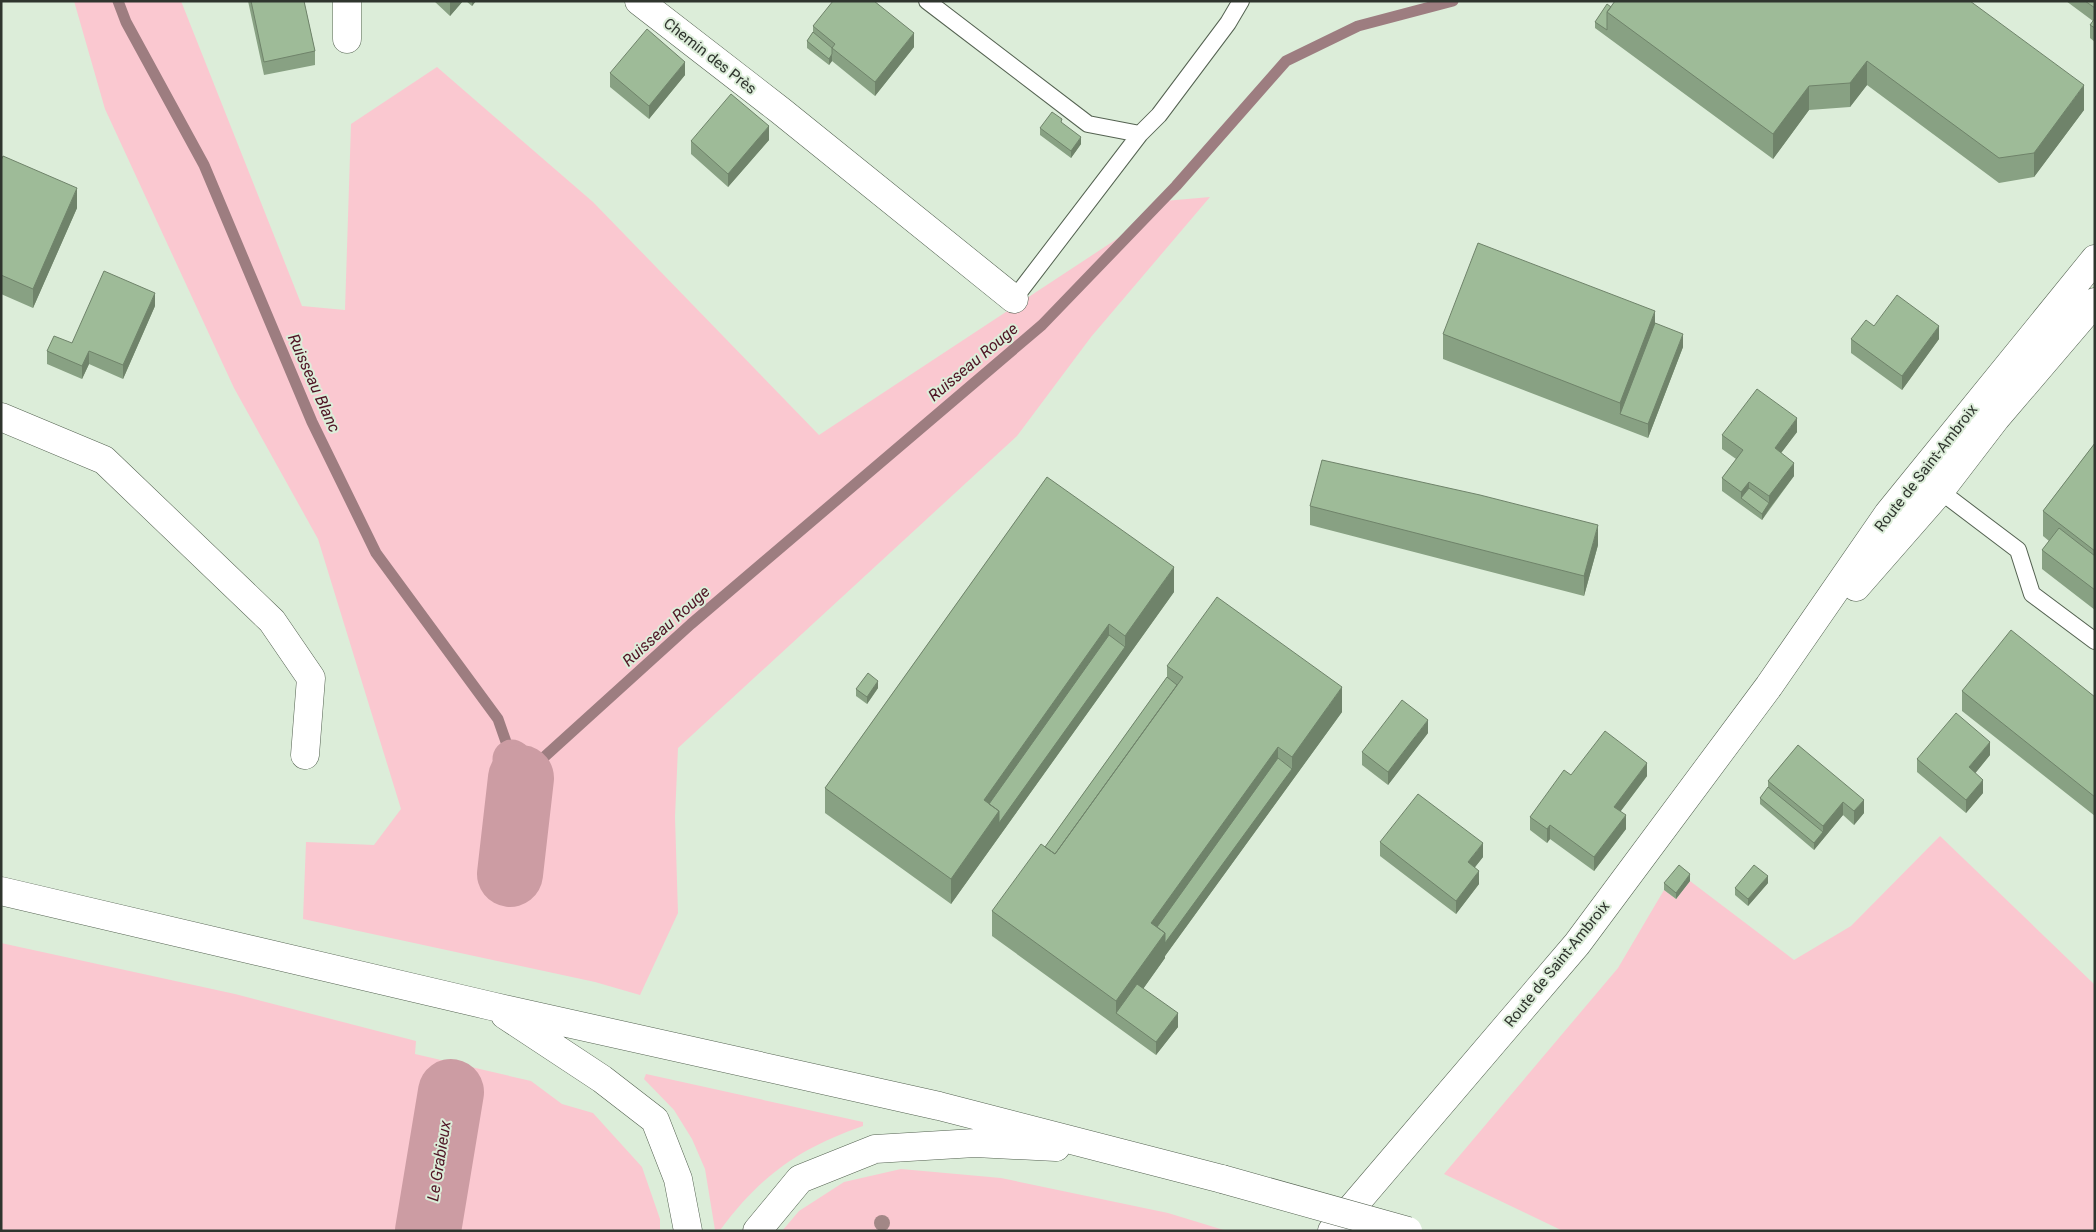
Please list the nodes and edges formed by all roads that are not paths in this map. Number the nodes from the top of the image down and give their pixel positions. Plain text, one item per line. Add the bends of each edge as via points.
1 (347, 1) edge
2 (639, 1) edge
3 (927, 1) edge
4 (1241, 1) edge
5 (347, 39) dead end
6 (1140, 134) junction
7 (2095, 258) edge
8 (1014, 299) joint
9 (2095, 302) edge
10 (1, 417) edge
11 (1940, 491) junction
12 (2095, 641) edge
13 (1769, 686) junction
14 (305, 755) dead end
15 (1, 891) edge
16 (491, 1006) junction
17 (1115, 1150) junction
18 (688, 1231) edge
19 (757, 1231) edge
20 (1332, 1231) edge
21 (1408, 1231) edge

1 - 5 main road
2 - 8 main road, Chemin des Près
3 - 6 lane via 1088,124
4 - 6 lane via 1228,24 1159,115
6 - 8 lane
7 - 13 main road, Route de Saint-Ambroix via 1888,514
9 - 11 main road, Route de Saint-Ambroix via 1996,418
10 - 14 main road via 104,460 272,621 310,678
11 - 12 lane via 2018,550 2032,594
11 - 13 main road, Route de Saint-Ambroix
13 - 20 main road, Route de Saint-Ambroix via 1577,944
15 - 16 main road
16 - 17 main road via 939,1106
16 - 18 main road via 602,1079 655,1120 678,1179
17 - 19 main road via 975,1143 875,1149 800,1179
17 - 21 main road, bridge

